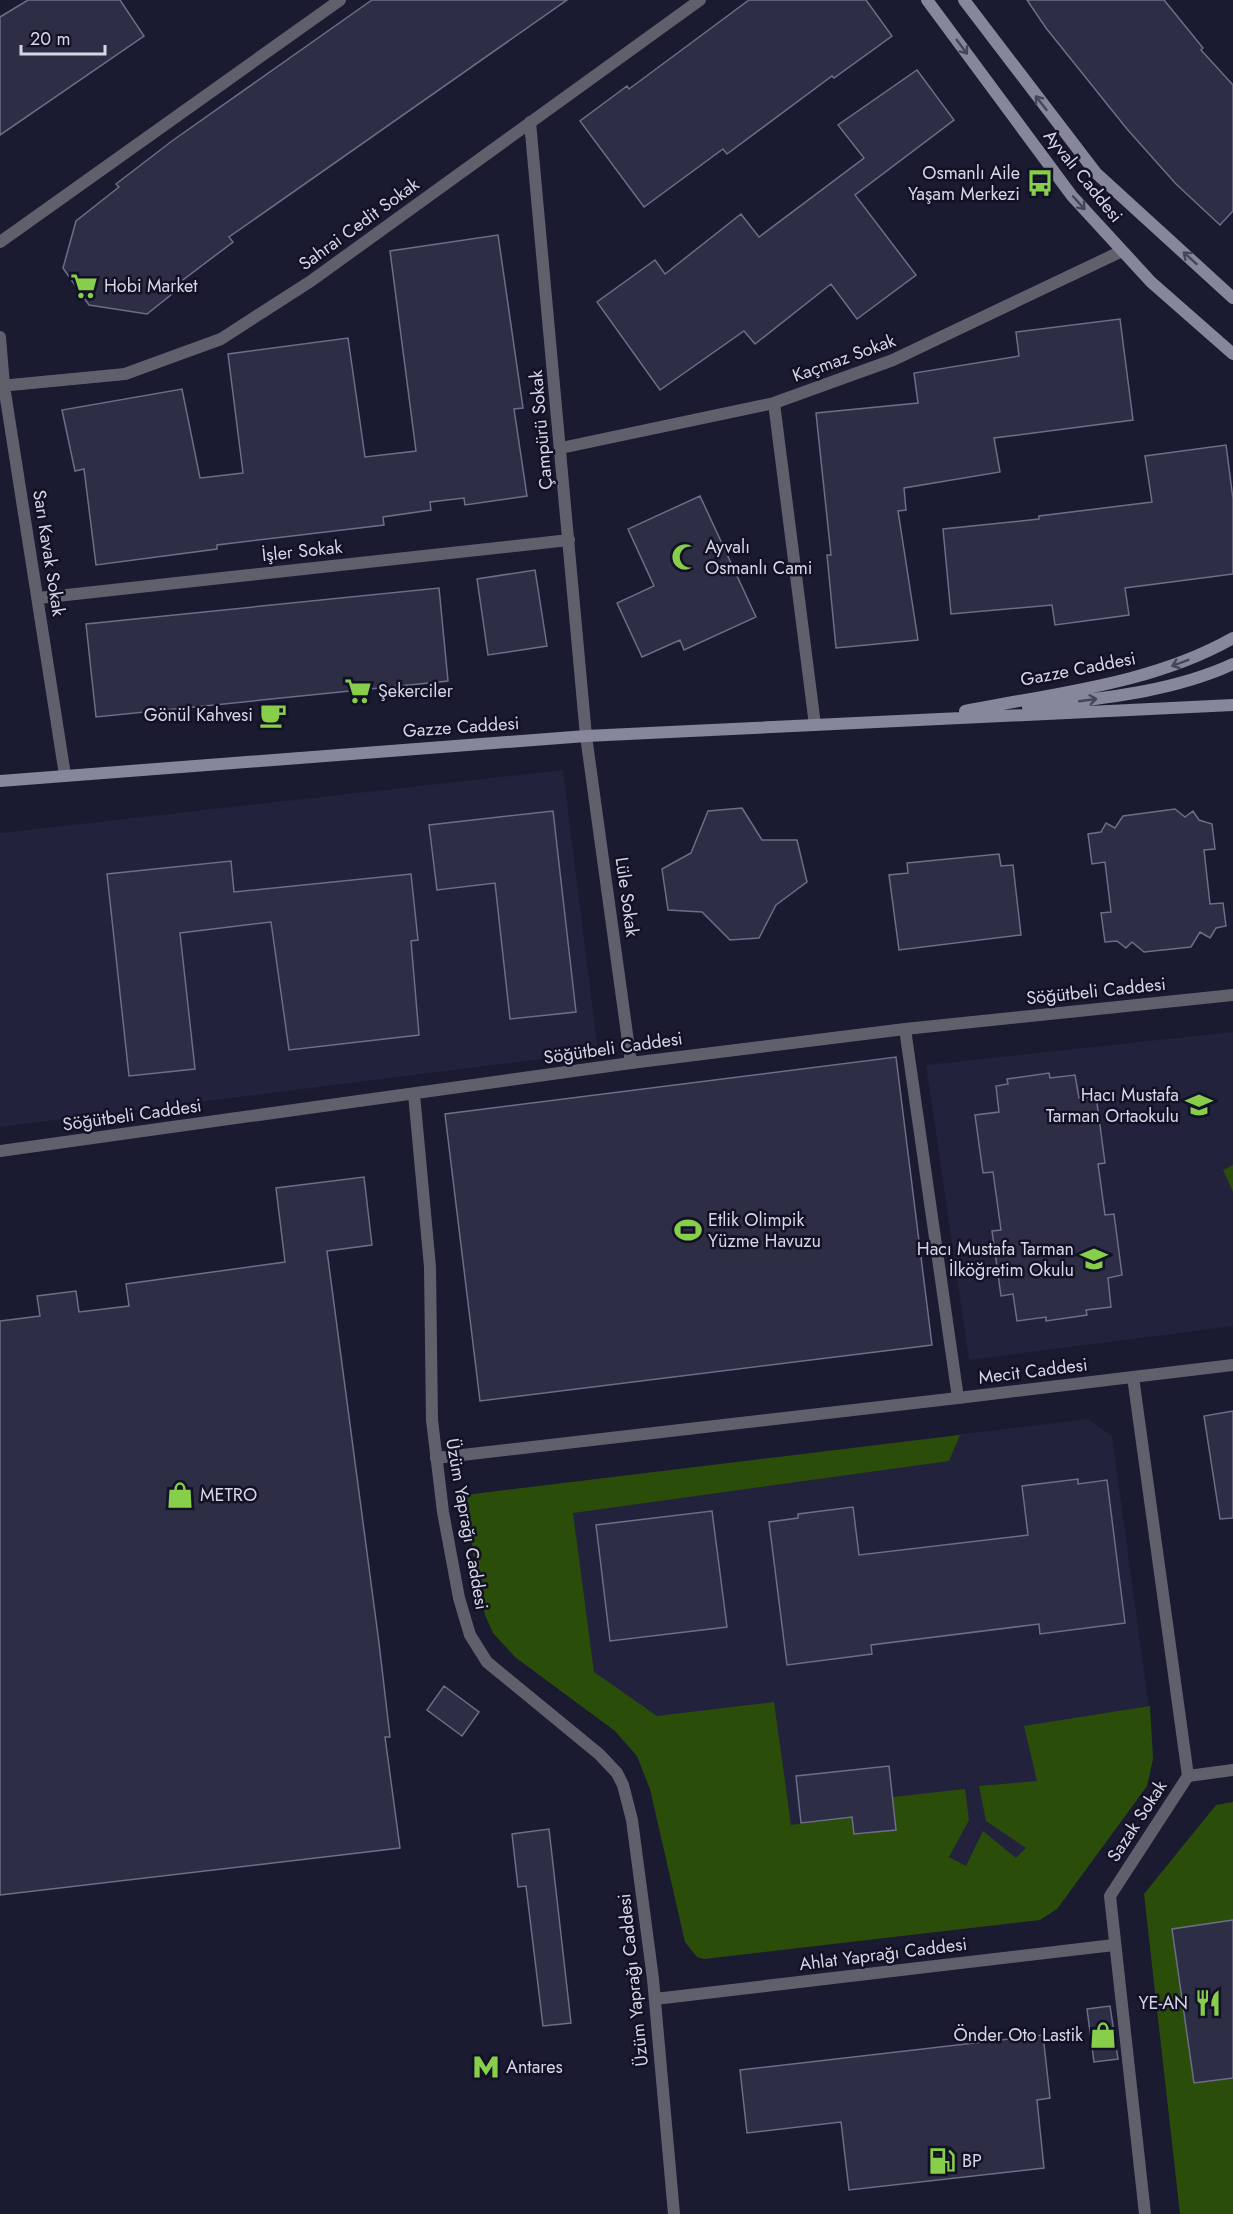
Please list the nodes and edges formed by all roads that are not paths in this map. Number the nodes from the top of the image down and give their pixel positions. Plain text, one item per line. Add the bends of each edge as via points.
1 (340, 0) edge
2 (700, 0) edge
3 (927, 0) edge
4 (964, 0) edge
5 (530, 122) junction
6 (0, 242) edge
7 (1122, 251) junction
8 (1233, 298) edge
9 (0, 337) edge
10 (1233, 354) edge
11 (2, 386) edge
12 (774, 403) junction
13 (561, 447) junction
14 (569, 540) junction
15 (39, 598) junction
16 (1233, 638) edge
17 (1233, 664) edge
18 (1233, 705) edge
19 (925, 719) junction
20 (815, 725) junction
21 (586, 735) junction
22 (65, 775) junction
23 (0, 781) edge
24 (1233, 995) edge
25 (905, 1029) junction
26 (631, 1063) junction
27 (414, 1094) junction
28 (0, 1151) edge
29 (1233, 1365) edge
30 (1133, 1377) junction
31 (958, 1398) junction
32 (435, 1458) junction
33 (1233, 1770) edge
34 (1188, 1776) junction
35 (1114, 1946) junction
36 (655, 1999) junction
37 (674, 2214) edge
38 (1144, 2214) edge

1 - 6 street
2 - 5 street, Sahrai Cedit Sokak
3 -> 7 main road, Ayvalı Caddesi via 1072,195
8 -> 4 main road, Ayvalı Caddesi via 1096,173
5 - 11 street, Sahrai Cedit Sokak via 311,281 221,339 125,374
5 - 13 street, Çampürü Sokak
7 - 10 main road, Ayvalı Caddesi
7 - 12 street, Kaçmaz Sokak via 893,360
9 - 11 street, Sarı Kavak Sokak
11 - 15 street, Sarı Kavak Sokak
12 - 13 street, Kaçmaz Sokak
12 - 20 street
13 - 14 street, Çampürü Sokak
14 - 15 street, İşler Sokak
14 - 21 street, Çampürü Sokak
15 - 22 street, Sarı Kavak Sokak
16 -> 19 main road, Gazze Caddesi via 1209,652 1155,672
19 -> 17 main road, Gazze Caddesi via 1094,699 1171,684
18 - 19 main road, Gazze Caddesi
19 - 20 main road, Gazze Caddesi
20 - 21 main road, Gazze Caddesi
21 - 22 main road, Gazze Caddesi
21 - 26 street, Lüle Sokak
22 - 23 main road, Gazze Caddesi
24 - 25 street, Söğütbeli Caddesi
25 - 26 street, Söğütbeli Caddesi
25 - 31 street, Mecit Caddesi
26 - 27 street, Söğütbeli Caddesi
27 - 28 street, Söğütbeli Caddesi
27 - 32 street, Üzüm Yaprağı Caddesi via 430,1267
29 - 30 street, Mecit Caddesi
30 - 31 street, Mecit Caddesi
30 - 34 street, Sazak Sokak
31 - 32 street
32 - 36 street, Üzüm Yaprağı Caddesi via 459,1598 476,1647 501,1675 599,1754 623,1785 632,1820
33 - 34 street
34 - 35 street, Sazak Sokak via 1110,1896
35 - 36 street, Ahlat Yaprağı Caddesi
35 - 38 street, Sazak Sokak
36 - 37 street, Üzüm Yaprağı Caddesi

